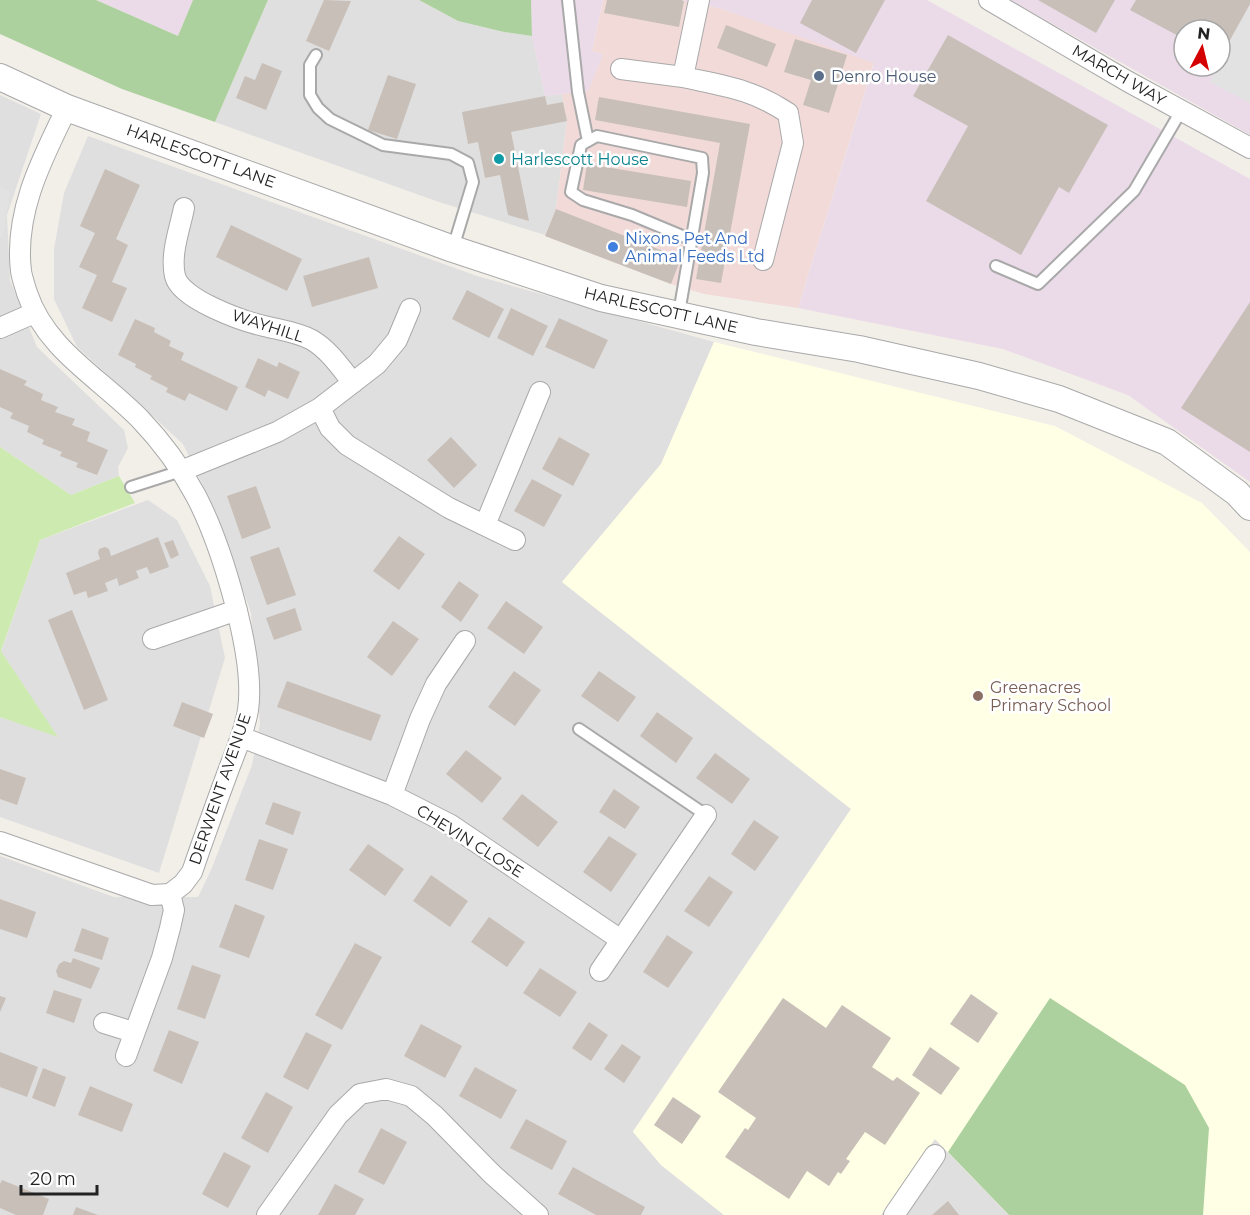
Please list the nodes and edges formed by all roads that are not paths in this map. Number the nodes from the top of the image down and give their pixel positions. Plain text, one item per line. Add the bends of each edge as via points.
1 (568, 0) edge
2 (699, 0) edge
3 (989, 0) edge
4 (315, 55) dead end
5 (621, 69) dead end
6 (0, 77) edge
7 (683, 77) junction
8 (67, 108) junction
9 (1181, 111) junction
10 (588, 141) junction
11 (1250, 148) edge
12 (184, 208) dead end
13 (692, 240) junction
14 (453, 249) junction
15 (763, 260) dead end
16 (996, 266) dead end
17 (410, 309) dead end
18 (34, 313) junction
19 (679, 314) junction
20 (0, 328) edge
21 (353, 382) junction
22 (540, 392) dead end
23 (320, 408) junction
24 (181, 471) junction
25 (131, 487) dead end
26 (1250, 507) edge
27 (485, 525) junction
28 (515, 540) dead end
29 (237, 610) junction
30 (153, 639) dead end
31 (465, 641) dead end
32 (579, 729) dead end
33 (241, 737) junction
34 (392, 795) junction
35 (705, 815) joint
36 (0, 842) edge
37 (170, 894) junction
38 (621, 940) junction
39 (600, 971) dead end
40 (104, 1023) dead end
41 (134, 1032) junction
42 (126, 1056) dead end
43 (935, 1155) dead end
44 (267, 1215) edge
45 (538, 1215) edge
46 (894, 1215) edge

1 - 10 lane via 578,92
2 - 7 street
3 - 9 street, MARCH WAY
4 - 14 lane via 310,66 310,95 330,119 383,145 450,154 468,163 473,182
5 - 7 street
6 - 8 street, HARLESCOTT LANE
7 - 15 street via 745,90 788,113 794,143
8 - 14 street, HARLESCOTT LANE
8 - 18 street, DERWENT AVENUE via 40,165 20,230 21,272
9 - 11 street, MARCH WAY
9 - 16 lane via 1134,190 1038,284
10 - 13 lane via 580,145 571,192
10 - 13 lane via 597,136 702,158
12 - 21 street, WAYHILL via 174,255 175,277 184,291 233,316 314,341
13 - 19 lane
14 - 19 street, HARLESCOTT LANE via 601,298
17 - 21 street via 397,340 377,364
18 - 20 street
18 - 24 street, DERWENT AVENUE via 62,350 140,418
19 - 26 street, HARLESCOTT LANE via 756,332 870,351 1059,399 1167,442 1237,493
21 - 23 street
22 - 27 street
23 - 24 street via 277,432
23 - 27 street via 330,428 347,446 441,504
24 - 25 lane
24 - 29 street, DERWENT AVENUE via 216,544
27 - 28 street
29 - 30 street
29 - 33 street, DERWENT AVENUE via 248,681 248,709
31 - 34 street via 436,684
32 - 35 lane
33 - 34 street, CHEVIN CLOSE
33 - 37 street, DERWENT AVENUE via 192,872
34 - 38 street, CHEVIN CLOSE via 451,825
35 - 38 street
36 - 37 street via 152,895
37 - 41 street via 174,910 170,928
38 - 39 street
40 - 41 street
41 - 42 street
43 - 46 street
44 - 45 street via 338,1115 360,1094 386,1089 411,1096

